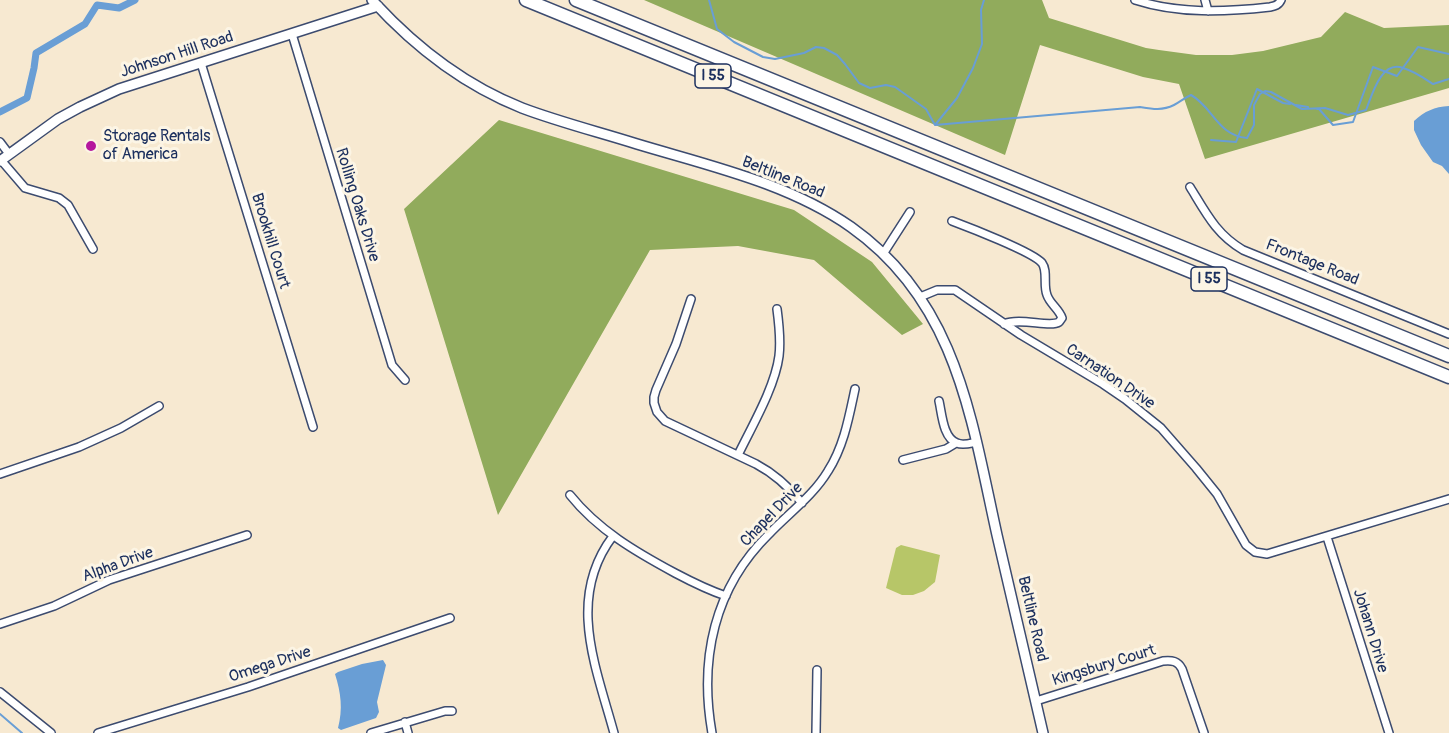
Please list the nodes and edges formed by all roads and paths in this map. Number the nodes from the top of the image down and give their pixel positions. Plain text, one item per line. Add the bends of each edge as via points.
1 (526, 0) edge
2 (576, 0) edge
3 (1135, 0) edge
4 (1205, 0) edge
5 (1281, 0) edge
6 (375, 3) edge
7 (1208, 11) junction
8 (292, 34) junction
9 (201, 63) junction
10 (0, 142) edge
11 (3, 158) edge
12 (1190, 187) dead end
13 (910, 212) dead end
14 (952, 221) dead end
15 (93, 249) dead end
16 (884, 254) junction
17 (920, 297) junction
18 (691, 299) dead end
19 (777, 309) dead end
20 (1005, 324) junction
21 (1449, 334) edge
22 (1449, 356) edge
23 (1449, 377) edge
24 (405, 380) dead end
25 (855, 389) dead end
26 (939, 401) dead end
27 (159, 406) dead end
28 (313, 427) dead end
29 (976, 442) junction
30 (956, 443) junction
31 (738, 455) junction
32 (903, 460) dead end
33 (0, 474) edge
34 (570, 495) dead end
35 (1449, 499) edge
36 (802, 503) junction
37 (247, 535) dead end
38 (614, 536) junction
39 (1327, 537) junction
40 (726, 596) junction
41 (450, 618) dead end
42 (0, 624) edge
43 (817, 670) dead end
44 (0, 692) edge
45 (1036, 701) junction
46 (452, 711) dead end
47 (405, 722) junction
48 (51, 733) edge
49 (98, 733) edge
50 (371, 733) edge
51 (408, 733) edge
52 (614, 733) edge
53 (712, 733) edge
54 (816, 733) edge
55 (1043, 733) edge
56 (1204, 733) edge
57 (1389, 733) edge

1 - 23 highway, I 55
2 - 22 highway, I 55
3 - 7 street
4 - 7 street
5 - 7 street via 1270,7
6 - 8 main road, Johnson Hill Road
6 - 16 main road, Beltline Road via 429,54 504,100 789,193 850,227
8 - 9 main road, Johnson Hill Road
8 - 24 street, Rolling Oaks Drive via 392,364
9 - 11 main road, Johnson Hill Road via 80,106
9 - 28 street, Brookhill Court
10 - 11 street
11 - 15 street via 25,188 59,198 68,205
12 - 21 street, Frontage Road via 1215,227 1243,250
13 - 16 street
14 - 20 street via 1020,250 1043,265 1045,289 1062,318 1056,323
16 - 17 main road, Beltline Road
17 - 20 street, Carnation Drive via 937,290 955,290
17 - 29 main road, Beltline Road via 950,353
18 - 31 street via 656,390 655,408 664,421
19 - 31 street via 777,369
20 - 39 street, Carnation Drive via 1103,384 1161,428 1217,494 1251,549 1267,554
25 - 36 street, Chapel Drive via 837,455 822,481
26 - 30 street via 946,431
27 - 33 street via 79,447
29 - 30 street
29 - 45 main road, Beltline Road
30 - 32 street
31 - 36 street via 770,471
34 - 38 street
35 - 39 street, Carnation Drive
36 - 40 street, Chapel Drive via 759,545
37 - 42 street, Alpha Drive via 109,580 54,606
38 - 40 street via 692,582
38 - 52 street via 595,569 587,616 590,645
39 - 57 street, Johann Drive
40 - 53 street, Chapel Drive via 709,655 707,693
41 - 49 street, Omega Drive
43 - 54 street
44 - 48 street
45 - 55 main road, Beltline Road
45 - 56 street, Kingsbury Court via 1173,661 1182,669
46 - 47 street
47 - 50 street
47 - 51 street

